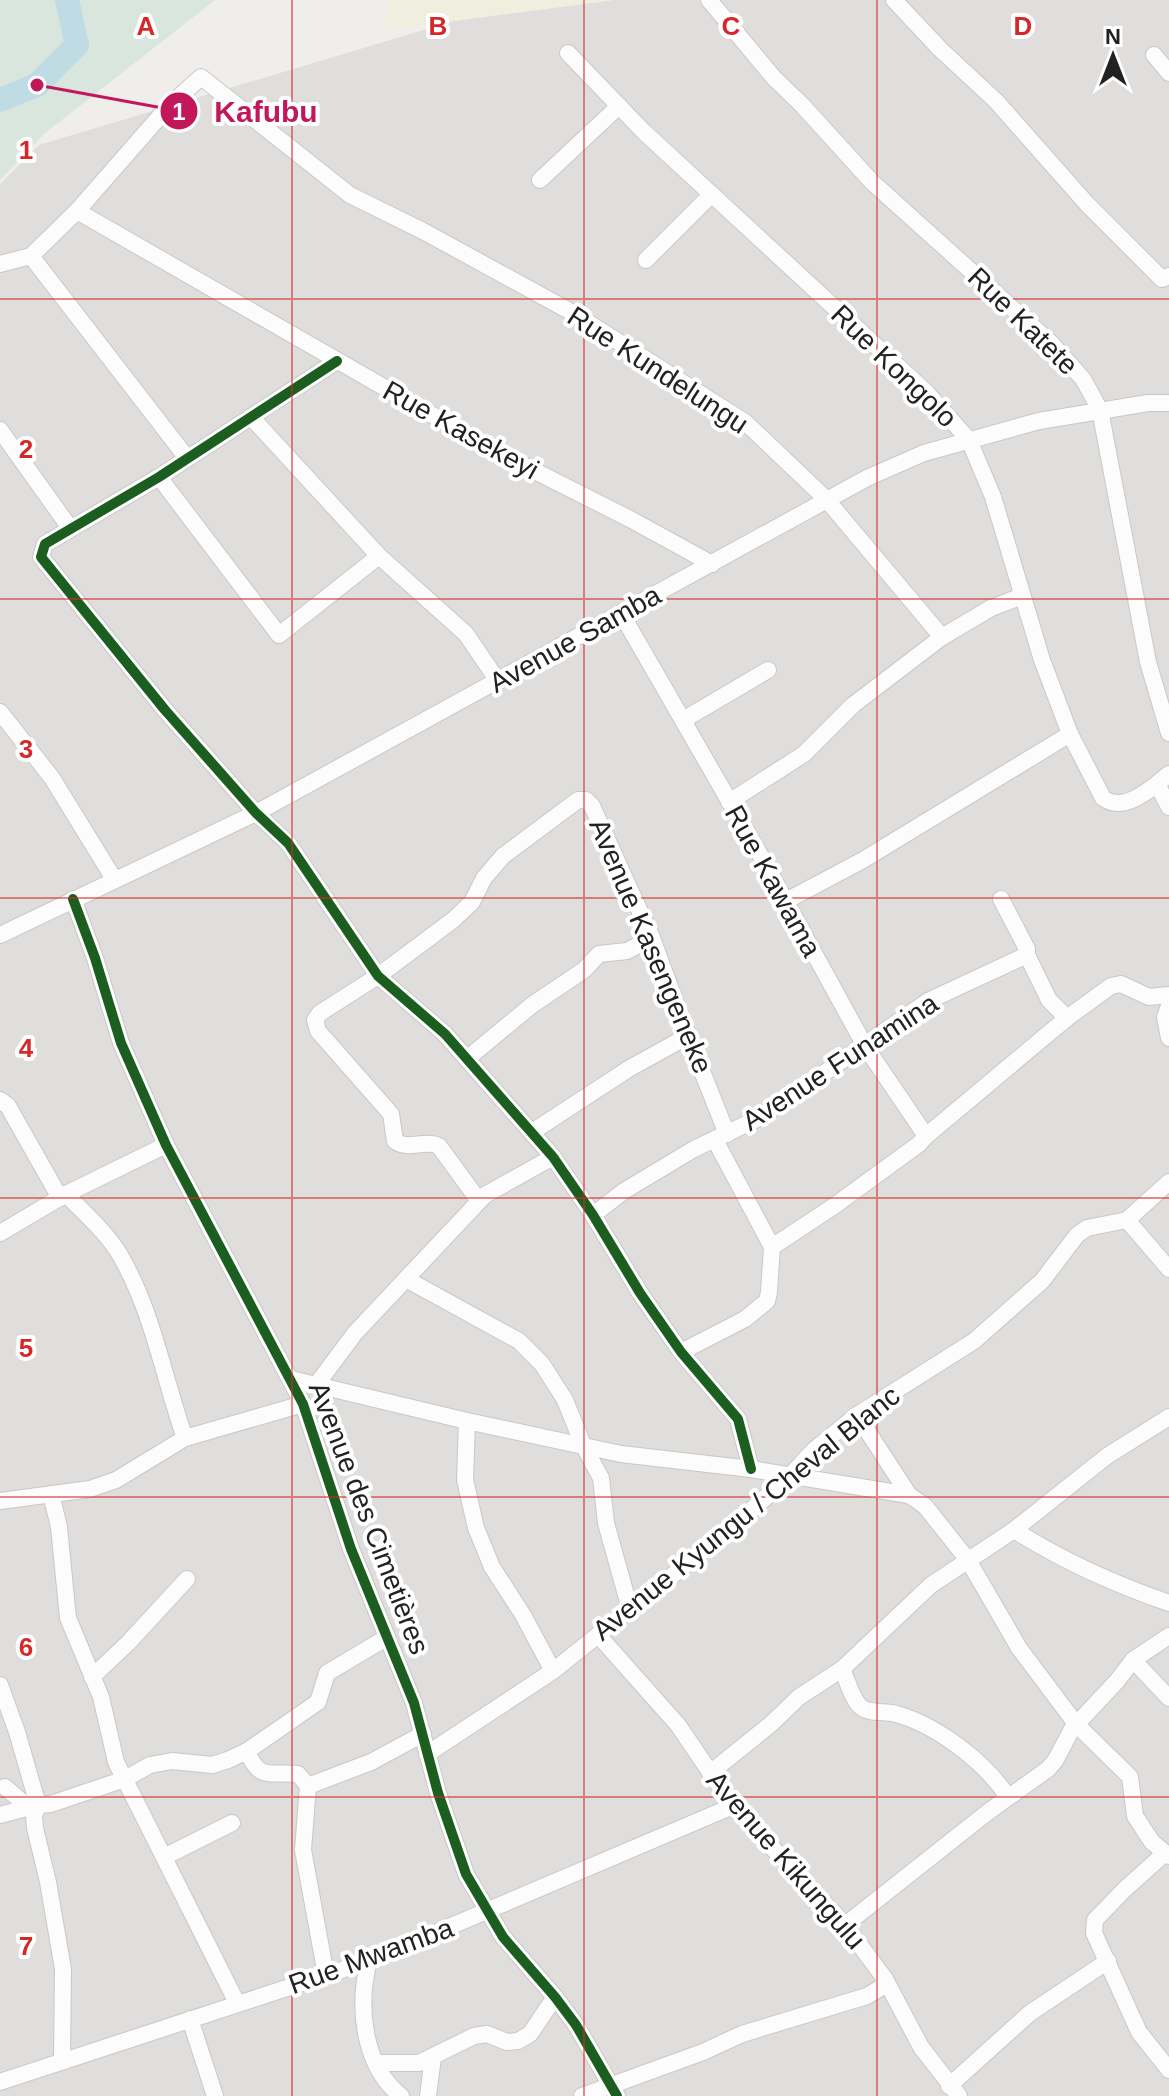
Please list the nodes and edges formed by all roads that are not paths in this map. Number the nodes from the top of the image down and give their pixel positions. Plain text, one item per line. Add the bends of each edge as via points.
1 (709, 0) edge
2 (894, 0) edge
3 (568, 53) dead end
4 (1154, 55) dead end
5 (1169, 73) edge
6 (619, 106) junction
7 (540, 180) dead end
8 (711, 195) junction
9 (77, 211) junction
10 (31, 256) junction
11 (646, 260) dead end
12 (0, 264) edge
13 (1167, 283) edge
14 (337, 361) junction
15 (1169, 403) edge
16 (1100, 410) junction
17 (251, 417) junction
18 (0, 430) edge
19 (969, 440) junction
20 (187, 458) junction
21 (159, 477) junction
22 (826, 499) junction
23 (70, 528) junction
24 (379, 556) junction
25 (712, 564) junction
26 (1022, 596) junction
27 (621, 613) junction
28 (942, 637) junction
29 (768, 670) dead end
30 (498, 681) junction
31 (0, 712) edge
32 (683, 720) junction
33 (1169, 733) edge
34 (1070, 734) junction
35 (1163, 779) edge
36 (729, 802) junction
37 (1169, 807) edge
38 (256, 813) junction
39 (114, 879) junction
40 (73, 899) junction
41 (1001, 899) dead end
42 (784, 902) junction
43 (0, 935) edge
44 (652, 938) junction
45 (1027, 955) junction
46 (378, 976) junction
47 (1169, 995) edge
48 (1169, 1006) edge
49 (1067, 1018) junction
50 (688, 1036) junction
51 (1169, 1038) edge
52 (865, 1046) junction
53 (468, 1058) junction
54 (0, 1100) edge
55 (532, 1132) junction
56 (721, 1137) junction
57 (923, 1140) junction
58 (166, 1145) junction
59 (553, 1157) junction
60 (1169, 1182) edge
61 (63, 1196) junction
62 (479, 1201) junction
63 (593, 1215) junction
64 (1127, 1220) junction
65 (0, 1233) edge
66 (772, 1247) junction
67 (1169, 1269) edge
68 (406, 1279) junction
69 (681, 1352) junction
70 (291, 1379) junction
71 (317, 1384) junction
72 (303, 1404) junction
73 (857, 1415) junction
74 (1169, 1417) edge
75 (467, 1421) junction
76 (185, 1438) junction
77 (583, 1445) junction
78 (751, 1469) junction
79 (791, 1475) junction
80 (51, 1494) junction
81 (909, 1495) junction
82 (0, 1501) edge
83 (1014, 1530) junction
84 (968, 1560) junction
85 (187, 1579) dead end
86 (1169, 1603) edge
87 (630, 1609) junction
88 (598, 1635) junction
89 (1169, 1636) edge
90 (386, 1638) junction
91 (1133, 1660) junction
92 (842, 1669) junction
93 (553, 1671) junction
94 (92, 1677) junction
95 (0, 1685) edge
96 (1169, 1698) edge
97 (1076, 1724) junction
98 (423, 1734) junction
99 (247, 1751) junction
100 (427, 1754) junction
101 (710, 1773) junction
102 (125, 1779) junction
103 (308, 1786) junction
104 (5, 1787) dead end
105 (1008, 1797) junction
106 (33, 1806) junction
107 (733, 1806) junction
108 (0, 1815) edge
109 (232, 1823) dead end
110 (1167, 1855) edge
111 (164, 1857) junction
112 (486, 1913) junction
113 (845, 1925) junction
114 (369, 1961) junction
115 (1108, 1961) junction
116 (326, 1975) junction
117 (885, 1979) junction
118 (555, 1997) junction
119 (237, 2003) junction
120 (190, 2019) junction
121 (433, 2057) junction
122 (62, 2060) junction
123 (376, 2063) junction
124 (1169, 2070) edge
125 (0, 2082) edge
126 (614, 2091) edge
127 (954, 2091) edge
128 (215, 2096) edge
129 (401, 2096) edge
130 (428, 2096) edge
131 (582, 2096) edge

1 - 16 street, Rue Katete via 872,182 1052,344 1083,379
2 - 13 street
3 - 6 street, Rue Kongolo
4 - 5 street
6 - 7 street
6 - 8 street, Rue Kongolo
8 - 11 street
8 - 19 street, Rue Kongolo via 927,393
9 - 10 street
9 - 14 street, Rue Kasekeyi
9 - 22 street, Rue Kundelungu via 201,77 350,195 573,313 745,422
10 - 12 street
10 - 20 street
14 - 17 street
14 - 25 street, Rue Kasekeyi
15 - 16 street, Avenue Samba
16 - 19 street, Avenue Samba
16 - 33 street, Rue Katete via 1148,662
17 - 20 street
17 - 24 street
18 - 23 street
19 - 22 street, Avenue Samba via 924,453
19 - 26 street, Rue Kongolo via 993,497
20 - 21 street
21 - 23 street
21 - 24 street via 279,635
22 - 25 street, Avenue Samba
22 - 28 street, Rue Kundelungu
23 - 38 street via 45,544 41,557
24 - 30 street via 466,634
25 - 27 street, Avenue Samba
26 - 28 street
26 - 34 street, Rue Kongolo
27 - 30 street, Avenue Samba
27 - 32 street, Rue Kawama
28 - 36 street via 853,705 804,754
29 - 32 street
30 - 38 street, Avenue Samba
31 - 39 street via 52,778
32 - 36 street, Rue Kawama
34 - 35 street, Rue Kongolo via 1103,798 1112,805 1122,805
34 - 42 street
35 - 37 street
36 - 42 street, Rue Kawama
38 - 39 street, Avenue Samba
38 - 46 street via 288,843
39 - 40 street, Avenue Samba
40 - 43 street, Avenue Samba
40 - 58 street, Avenue des Cimetières via 121,1043
41 - 45 street
42 - 52 street, Rue Kawama
44 - 46 street, Avenue Kasengeneke via 592,806 578,800 503,856 472,902
44 - 50 street, Avenue Kasengeneke
44 - 53 street via 627,951 599,954
45 - 49 street via 1049,1000
45 - 52 street, Avenue Funamina via 928,1001
46 - 53 street
46 - 62 street, Avenue Kasengeneke via 320,1013 316,1027 391,1114 395,1141 439,1146
47 - 49 street via 1149,997 1121,984 1111,986
48 - 51 street
49 - 57 street
50 - 55 street
50 - 56 street, Avenue Kasengeneke
52 - 56 street, Avenue Funamina via 759,1118
52 - 57 street, Rue Kawama
53 - 55 street
54 - 61 street
55 - 59 street
56 - 63 street, Avenue Funamina via 624,1191
56 - 66 street, Avenue Kasengeneke
57 - 66 street
58 - 61 street
58 - 70 street, Avenue des Cimetières
59 - 62 street
59 - 63 street
60 - 64 street
61 - 65 street
61 - 76 street via 119,1253 157,1339
62 - 68 street
63 - 69 street
64 - 67 street
64 - 73 street, Avenue Kyungu / Cheval Blanc via 1077,1235 1042,1281 974,1341
66 - 69 street via 767,1301 745,1319
68 - 71 street
68 - 77 street via 519,1341 565,1400
69 - 78 street via 738,1419
70 - 71 street
70 - 72 street, Avenue des Cimetières
71 - 75 street
72 - 76 street
72 - 90 street, Avenue des Cimetières
73 - 79 street, Avenue Kyungu / Cheval Blanc
73 - 81 street
74 - 83 street via 1107,1456
75 - 77 street
75 - 93 street via 465,1480 476,1528 492,1567
76 - 80 street via 116,1480
77 - 78 street
77 - 87 street via 601,1478 606,1523
78 - 79 street
79 - 81 street
79 - 87 street, Avenue Kyungu / Cheval Blanc
80 - 82 street
80 - 94 street via 68,1618
81 - 84 street via 925,1506
83 - 84 street
83 - 86 street via 1068,1562
84 - 92 street via 931,1585
84 - 97 street via 1019,1648
85 - 94 street
87 - 88 street, Avenue Kyungu / Cheval Blanc
88 - 93 street, Avenue Kyungu / Cheval Blanc
88 - 101 street, Avenue Kikungulu via 678,1725
89 - 91 street
90 - 98 street, Avenue des Cimetières
90 - 99 street via 327,1673 318,1702
91 - 96 street
91 - 97 street
92 - 101 street via 799,1697
92 - 105 street via 863,1709 914,1720 982,1764
93 - 100 street, Avenue Kyungu / Cheval Blanc
94 - 102 street
95 - 106 street via 17,1732
97 - 105 street via 1055,1761
97 - 110 street via 1130,1777 1135,1816
98 - 100 street, Avenue des Cimetières
98 - 103 street via 371,1762
99 - 102 street via 212,1765 150,1765
99 - 103 street via 261,1773 298,1774
100 - 112 street, Avenue des Cimetières via 456,1848
101 - 107 street, Avenue Kikungulu
102 - 106 street
102 - 111 street
103 - 116 street via 303,1850
104 - 106 street
105 - 113 street
106 - 108 street
106 - 122 street via 63,1969
107 - 112 street, Rue Mwamba
107 - 113 street, Avenue Kikungulu
109 - 111 street
110 - 115 street via 1095,1920 1094,1933
111 - 119 street
112 - 114 street, Rue Mwamba
112 - 118 street, Avenue des Cimetières
113 - 117 street, Avenue Kikungulu
114 - 116 street, Rue Mwamba
114 - 123 street via 362,2005
115 - 124 street via 1139,2032
115 - 127 street via 1030,2013
116 - 119 street, Rue Mwamba
117 - 126 street via 867,1996 742,2034
117 - 127 street, Avenue Kikungulu via 921,2047
118 - 121 street via 530,2034 518,2041 474,2036
118 - 126 street, Avenue des Cimetières
119 - 120 street, Rue Mwamba
120 - 122 street, Rue Mwamba
120 - 128 street
121 - 123 street via 419,2063
121 - 130 street
122 - 125 street, Rue Mwamba
123 - 129 street via 388,2086
126 - 131 street

